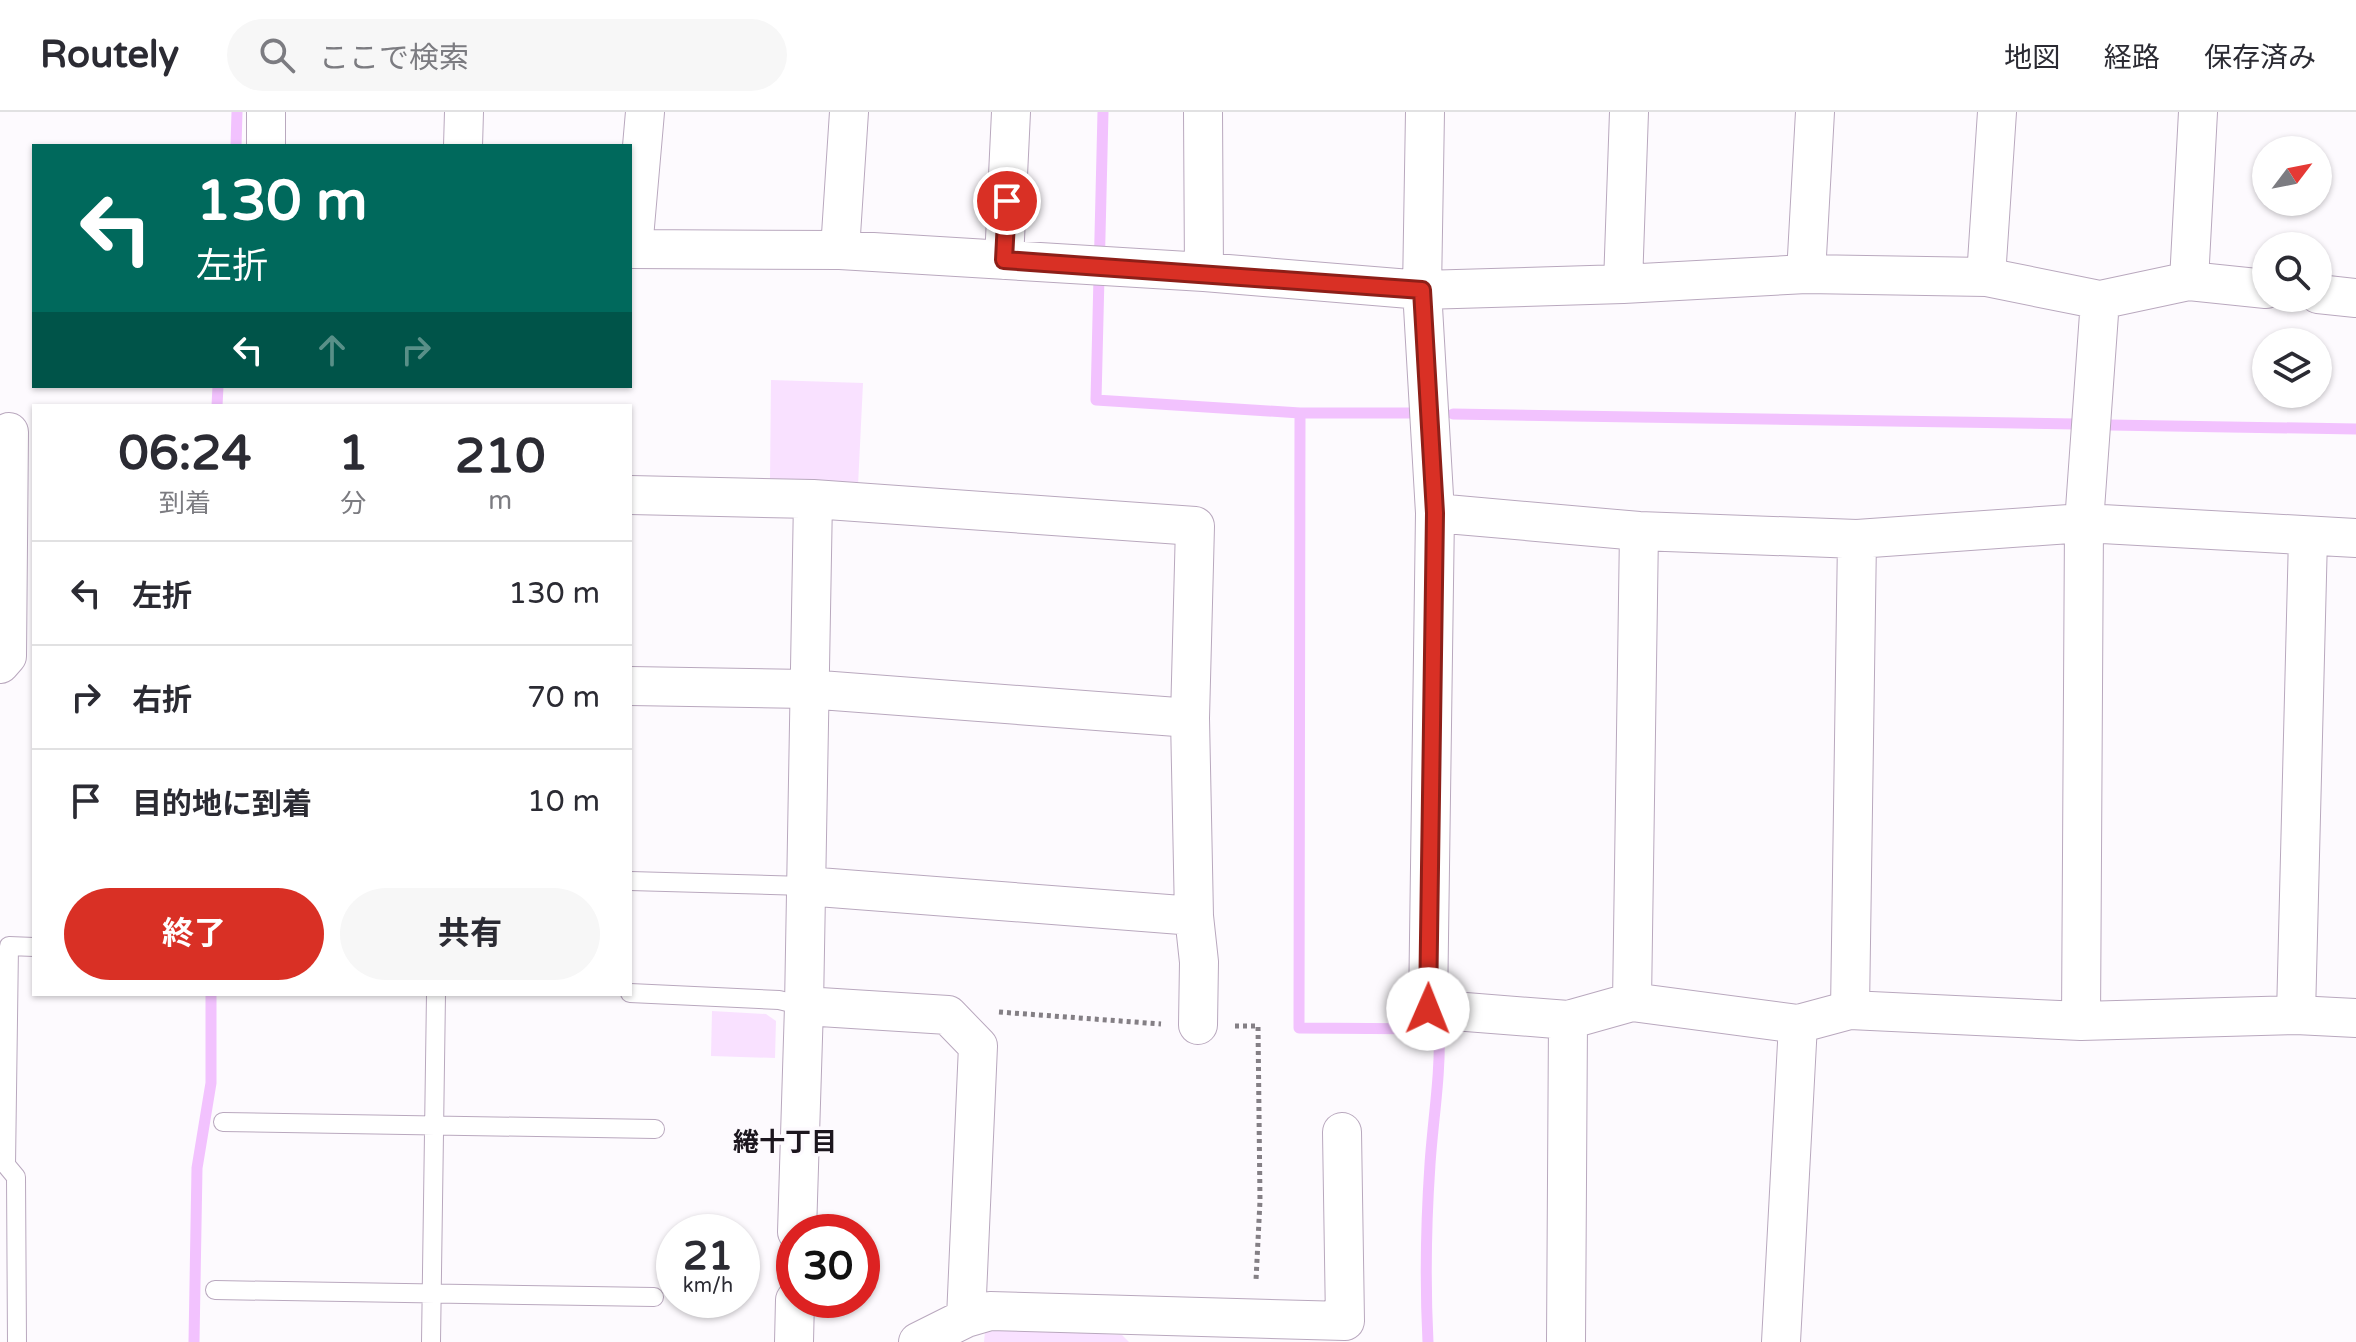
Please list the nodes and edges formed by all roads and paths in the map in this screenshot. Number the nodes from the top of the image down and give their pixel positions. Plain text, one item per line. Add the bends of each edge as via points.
1 (266, 112) edge
2 (464, 112) edge
3 (645, 112) edge
4 (849, 112) edge
5 (1011, 112) edge
6 (1203, 112) edge
7 (1425, 112) edge
8 (1629, 112) edge
9 (1815, 112) edge
10 (1997, 112) edge
11 (2198, 112) edge
12 (266, 144) edge
13 (463, 144) edge
14 (632, 249) edge
15 (840, 250) junction
16 (1004, 260) junction
17 (1204, 272) junction
18 (1806, 274) junction
19 (1986, 277) junction
20 (2189, 281) junction
21 (1623, 284) junction
22 (2252, 288) edge
23 (1422, 290) junction
24 (2332, 295) edge
25 (2356, 298) edge
26 (2100, 300) junction
27 (14, 432) edge
28 (632, 495) edge
29 (813, 499) junction
30 (1435, 513) junction
31 (2084, 523) junction
32 (1639, 531) junction
33 (2308, 537) junction
34 (2356, 538) edge
35 (1857, 539) junction
36 (0, 664) edge
37 (632, 686) edge
38 (807, 689) junction
39 (1190, 718) junction
40 (632, 881) edge
41 (805, 886) junction
42 (1194, 916) junction
43 (4, 947) edge
44 (32, 947) edge
45 (632, 993) edge
46 (436, 996) edge
47 (1632, 1002) junction
48 (804, 1006) junction
49 (1850, 1010) junction
50 (2296, 1015) junction
51 (2356, 1018) edge
52 (1568, 1020) junction
53 (2081, 1021) junction
54 (1798, 1024) junction
55 (1198, 1025) junction
56 (964, 1032) junction
57 (223, 1122) dead end
58 (433, 1126) junction
59 (655, 1129) dead end
60 (1342, 1132) dead end
61 (3, 1165) edge
62 (798, 1214) edge
63 (215, 1290) dead end
64 (433, 1293) junction
65 (654, 1297) dead end
66 (795, 1318) edge
67 (966, 1318) junction
68 (1254, 1318) junction
69 (1345, 1332) edge
70 (17, 1342) edge
71 (431, 1342) edge
72 (794, 1342) edge
73 (918, 1342) edge
74 (1566, 1342) edge
75 (1781, 1342) edge

1 - 12 street
2 - 13 street
3 - 14 street
4 - 15 street
5 - 16 street
6 - 17 street
7 - 23 street
8 - 21 street
9 - 18 street
10 - 19 street
11 - 20 street
14 - 15 street
15 - 16 street
16 - 17 street
17 - 23 street
18 - 19 street
18 - 21 street
19 - 26 street
20 - 22 street
20 - 26 street
21 - 23 street
23 - 30 street
24 - 25 street
26 - 31 street
27 - 36 street via 7,656
28 - 29 street
29 - 38 street
29 - 39 street via 1195,526
30 - 32 street
30 - 52 street via 1428,1009
31 - 33 street
31 - 35 street
31 - 53 street
32 - 35 street
32 - 47 street
33 - 34 street
33 - 50 street
35 - 49 street
37 - 38 street
38 - 39 street
38 - 41 street
39 - 42 street
40 - 41 lane
41 - 42 street
41 - 48 street
42 - 55 street
43 - 44 lane
43 - 61 lane
45 - 48 lane via 779,1000
46 - 58 lane
47 - 52 street
47 - 54 street
48 - 56 street via 948,1015
48 - 62 street
49 - 53 street
49 - 54 street
50 - 51 street
50 - 53 street
52 - 74 street
54 - 75 street
55 - 56 path via 997,1011
55 - 68 path via 1258,1026 1260,1201
56 - 67 street via 978,1046
57 - 58 lane
58 - 59 lane
58 - 64 lane
60 - 69 street
61 - 70 lane via 16,1177
63 - 64 lane
64 - 65 lane
64 - 71 lane
66 - 72 street
67 - 68 street via 990,1311
67 - 73 street
68 - 69 street

